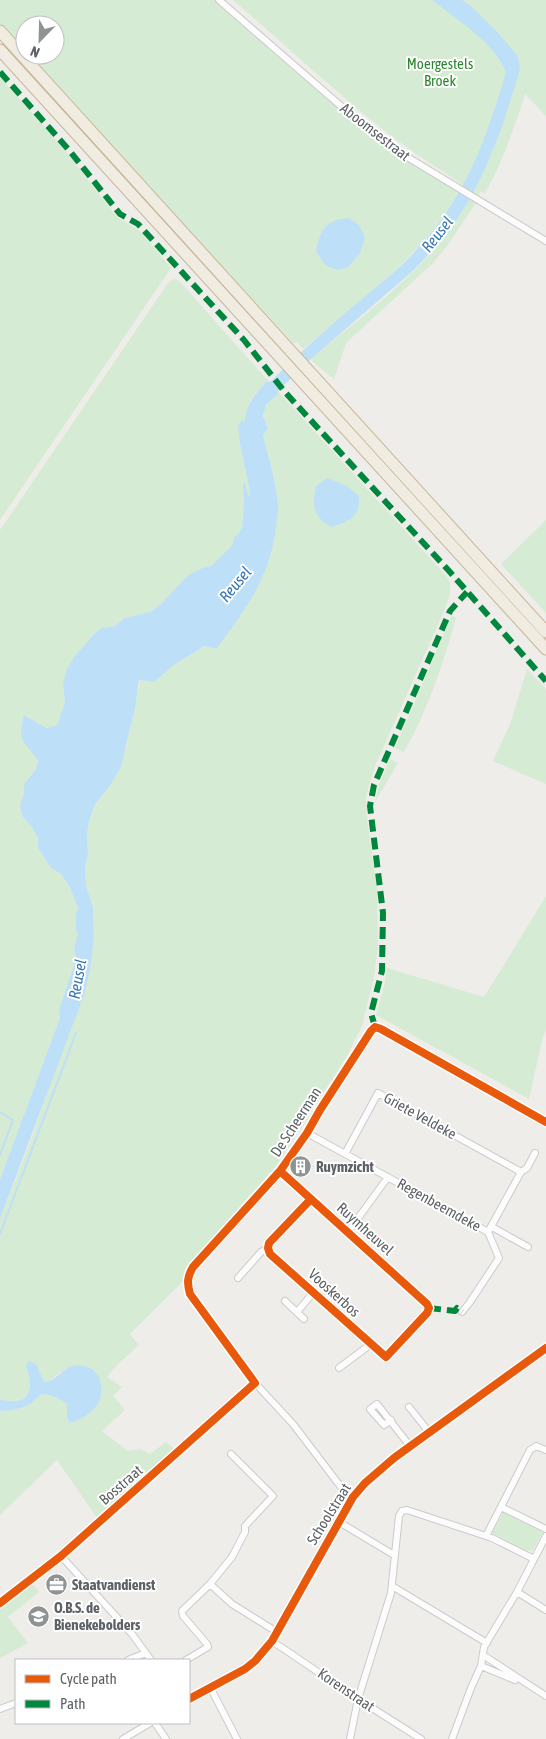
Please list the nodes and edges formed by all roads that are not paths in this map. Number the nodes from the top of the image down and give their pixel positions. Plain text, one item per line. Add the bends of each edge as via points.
1 (220, 0) edge
2 (0, 31) edge
3 (0, 50) edge
4 (546, 241) edge
5 (546, 632) edge
6 (546, 649) edge
7 (546, 1122) edge
8 (307, 1133) junction
9 (535, 1153) dead end
10 (345, 1154) junction
11 (280, 1171) junction
12 (521, 1172) junction
13 (388, 1177) junction
14 (311, 1199) junction
15 (490, 1229) junction
16 (348, 1232) junction
17 (528, 1247) dead end
18 (268, 1248) junction
19 (238, 1278) dead end
20 (314, 1293) junction
21 (285, 1301) dead end
22 (429, 1308) joint
23 (297, 1312) junction
24 (462, 1312) dead end
25 (304, 1319) dead end
26 (371, 1344) junction
27 (546, 1349) edge
28 (339, 1368) dead end
29 (255, 1383) junction
30 (409, 1407) dead end
31 (390, 1420) dead end
32 (428, 1432) junction
33 (410, 1446) junction
34 (546, 1450) edge
35 (230, 1454) dead end
36 (353, 1498) junction
37 (500, 1507) junction
38 (339, 1522) junction
39 (546, 1529) edge
40 (486, 1536) junction
41 (546, 1536) edge
42 (394, 1555) junction
43 (61, 1556) junction
44 (534, 1559) junction
45 (210, 1584) junction
46 (392, 1586) junction
47 (517, 1592) junction
48 (0, 1602) edge
49 (546, 1610) edge
50 (277, 1632) junction
51 (272, 1641) junction
52 (487, 1643) junction
53 (146, 1653) junction
54 (483, 1655) junction
55 (131, 1659) edge
56 (150, 1659) edge
57 (188, 1659) edge
58 (481, 1666) junction
59 (529, 1685) junction
60 (210, 1687) junction
61 (546, 1696) edge
62 (190, 1698) edge
63 (358, 1699) junction
64 (15, 1703) edge
65 (0, 1709) edge
66 (148, 1724) edge
67 (156, 1724) edge
68 (124, 1739) edge
69 (166, 1739) edge
70 (237, 1739) edge
71 (350, 1739) edge
72 (421, 1739) edge
73 (452, 1739) edge

1 - 4 street, Aboomsestraat via 394,149
2 - 5 highway
3 - 6 highway
7 - 8 street, De Scheerman via 375,1027
8 - 10 street, Regenbeemdeke
8 - 11 street, De Scheerman
9 - 12 street
10 - 12 street, Griete Veldeke via 378,1093
10 - 13 street, Regenbeemdeke
11 - 14 street, Ruymheuvel
11 - 29 street, De Scheerman via 188,1275 190,1294
12 - 15 street
13 - 15 street, Regenbeemdeke
13 - 16 street
14 - 16 street, Ruymheuvel
14 - 18 street via 269,1243
15 - 17 street, Regenbeemdeke
15 - 24 street, Regenbeemdeke via 499,1258
16 - 22 street, Ruymheuvel
18 - 19 street
18 - 20 street, Vooskerbos via 270,1254
20 - 23 street, Vooskerbos
20 - 26 street, Vooskerbos
21 - 23 street
22 - 26 street, Vooskerbos via 386,1357
23 - 25 street
26 - 28 street
27 - 32 street, Schoolstraat
29 - 36 street, De Scheerman
29 - 43 street, Bosstraat
30 - 32 street
31 - 33 street
32 - 33 street, Schoolstraat
33 - 36 street, Schoolstraat via 377,1472
34 - 37 street via 532,1447
35 - 45 street via 273,1496 245,1526 232,1557
36 - 38 street, Schoolstraat
37 - 39 street
37 - 40 street
38 - 42 street
38 - 50 street, Schoolstraat
40 - 42 street via 402,1511
40 - 44 street
41 - 44 street
42 - 46 street
43 - 48 street, Bosstraat
43 - 53 street
44 - 47 street
45 - 50 street via 232,1604
45 - 57 street via 182,1611 208,1647
46 - 52 street
46 - 63 street
47 - 49 street
47 - 52 street
50 - 51 street, Schoolstraat
51 - 60 street, Schoolstraat via 255,1662
51 - 63 street, Korenstraat
52 - 54 street
53 - 55 street
53 - 56 street
54 - 58 street
54 - 59 street
58 - 59 street
58 - 73 street
59 - 61 street
60 - 62 street, Schoolstraat
60 - 70 street
63 - 71 street
63 - 72 street, Korenstraat
64 - 65 street
66 - 68 street
67 - 69 street

